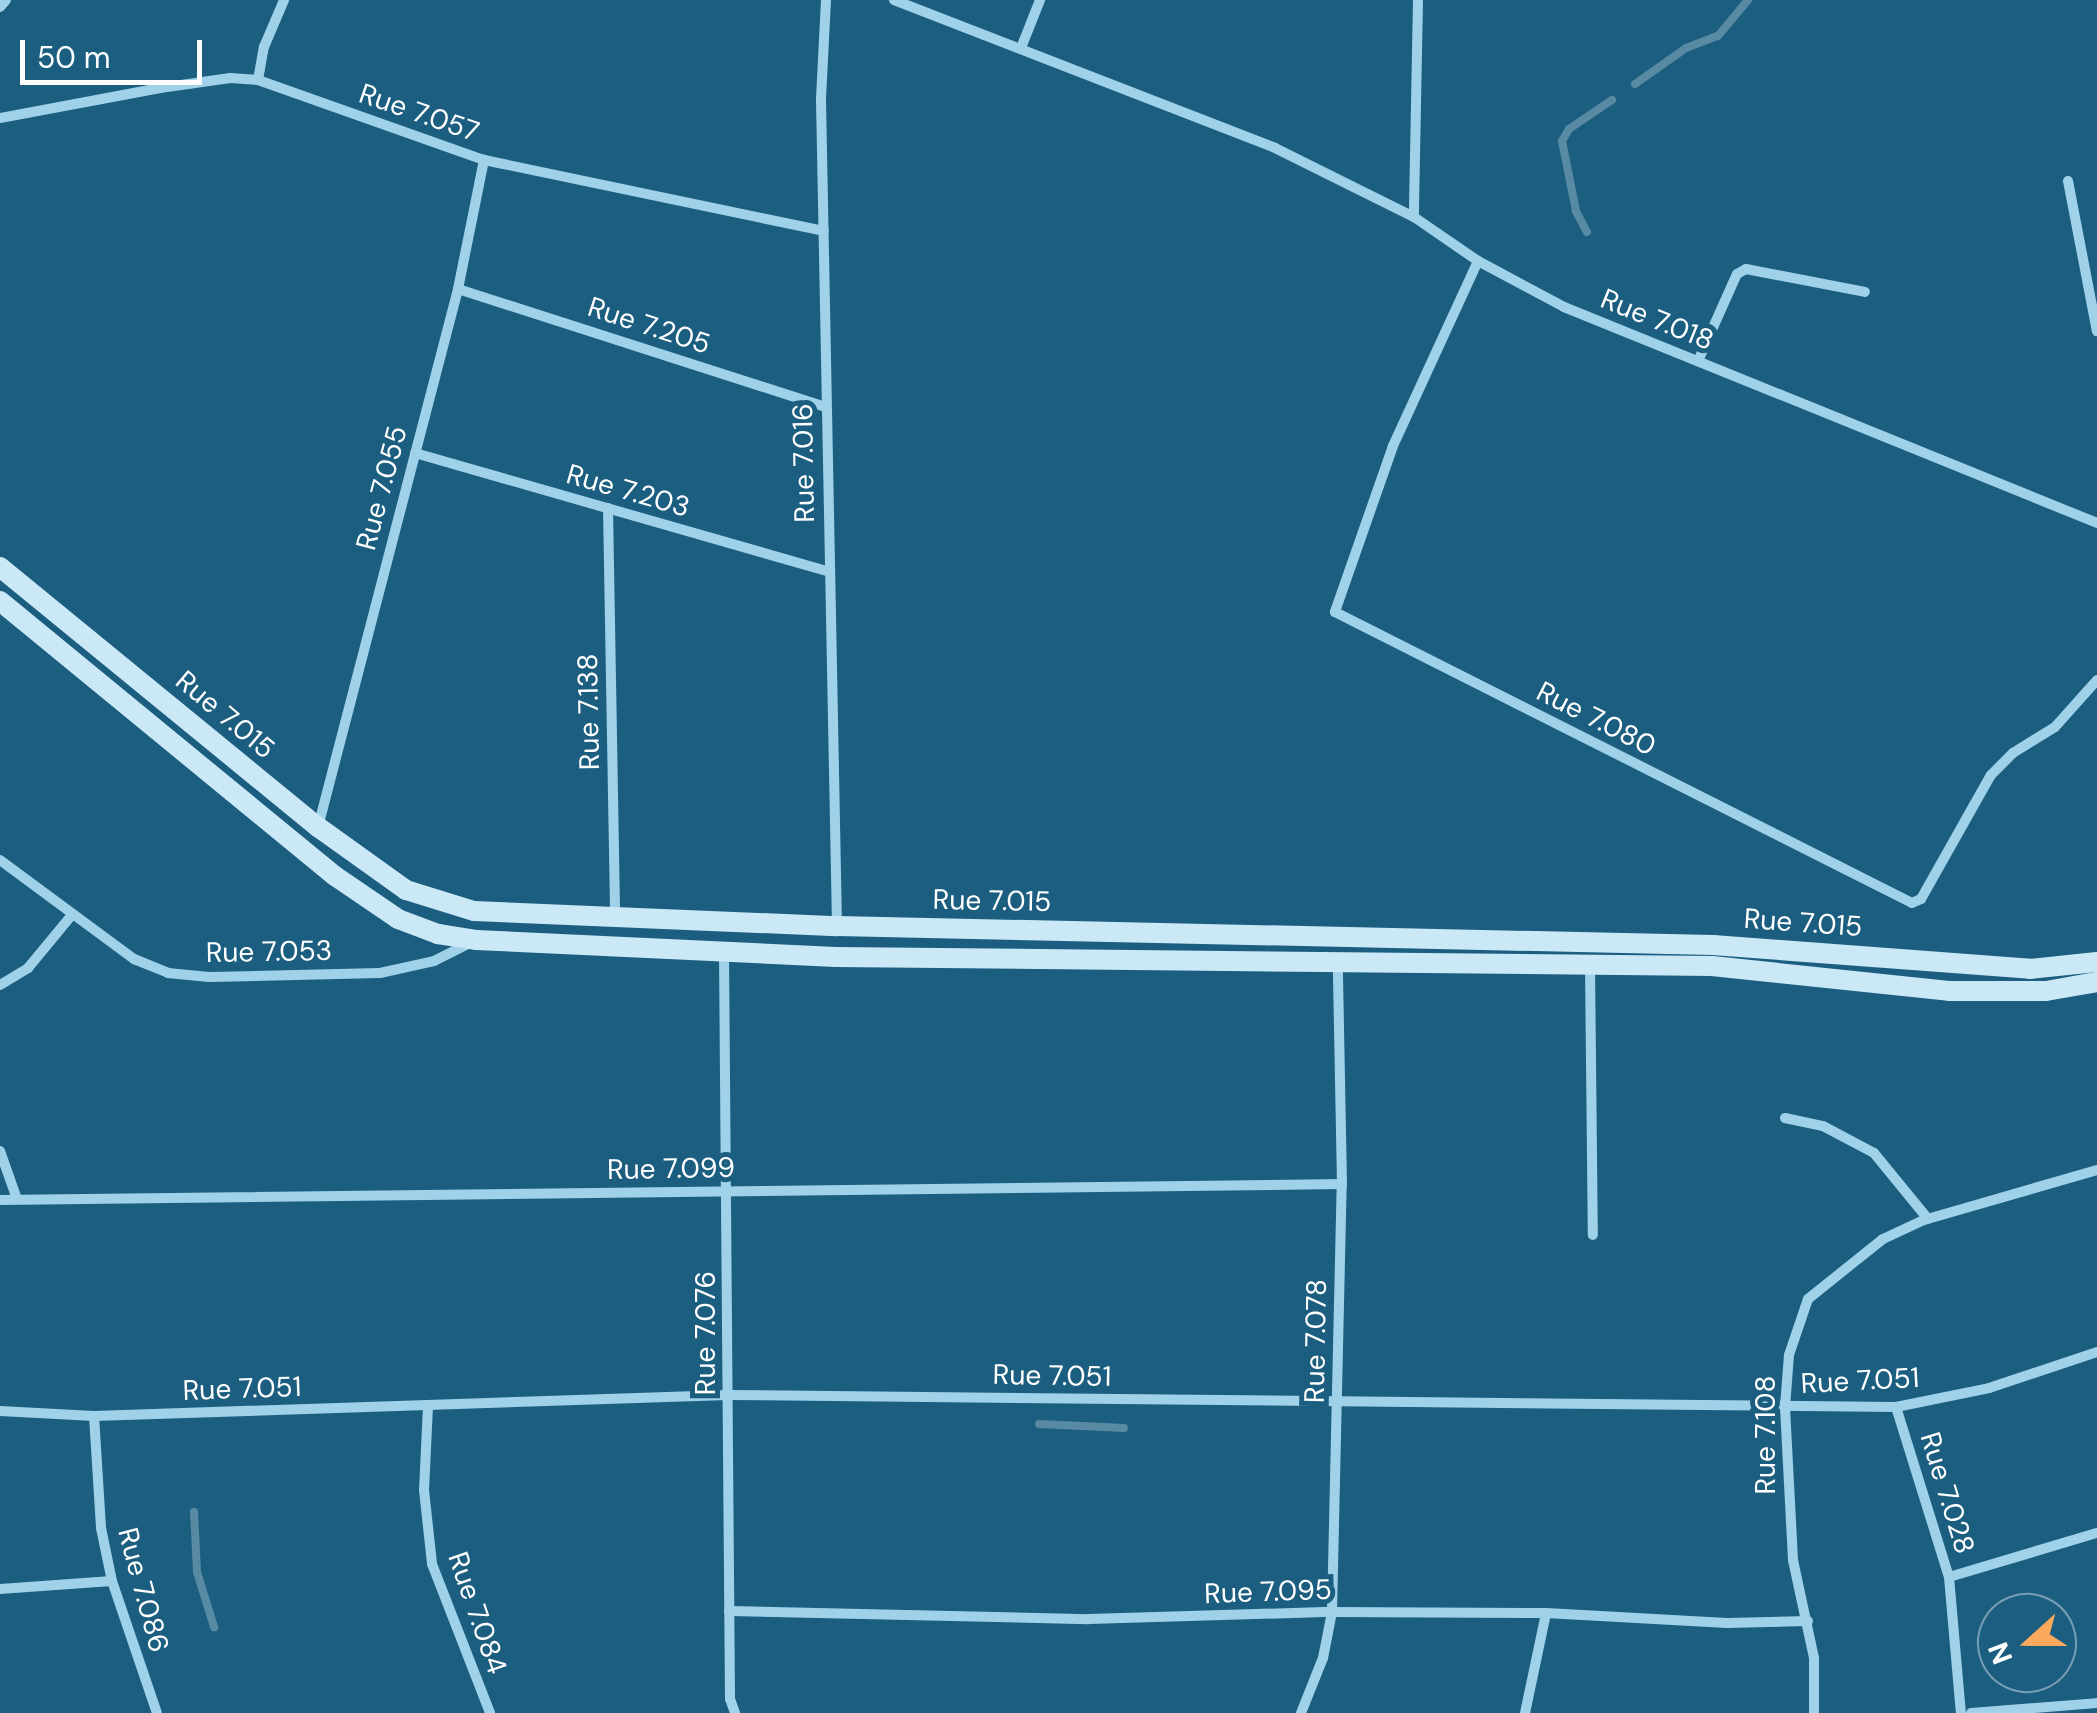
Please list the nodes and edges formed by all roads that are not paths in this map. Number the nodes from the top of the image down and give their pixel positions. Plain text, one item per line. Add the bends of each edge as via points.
1 (6, 0) edge
2 (284, 0) edge
3 (826, 0) edge
4 (894, 0) edge
5 (1040, 0) edge
6 (1418, 0) edge
7 (0, 7) edge
8 (1021, 48) junction
9 (258, 80) junction
10 (0, 118) edge
11 (484, 160) junction
12 (2068, 181) dead end
13 (1414, 217) junction
14 (824, 231) junction
15 (1478, 261) junction
16 (458, 289) junction
17 (1865, 292) dead end
18 (2097, 331) edge
19 (1698, 361) junction
20 (826, 407) junction
21 (415, 453) junction
22 (608, 508) junction
23 (2097, 523) edge
24 (2, 571) edge
25 (829, 572) junction
26 (0, 601) edge
27 (2097, 680) edge
28 (318, 826) junction
29 (0, 860) edge
30 (72, 916) junction
31 (615, 916) junction
32 (837, 926) junction
33 (476, 940) junction
34 (724, 952) junction
35 (2097, 962) edge
36 (1590, 964) junction
37 (1338, 966) junction
38 (2097, 982) edge
39 (0, 985) edge
40 (1786, 1118) dead end
41 (0, 1151) edge
42 (2097, 1170) edge
43 (1342, 1184) junction
44 (729, 1190) junction
45 (17, 1198) junction
46 (0, 1200) edge
47 (1928, 1219) junction
48 (1593, 1235) dead end
49 (2097, 1352) edge
50 (728, 1395) junction
51 (1337, 1402) junction
52 (428, 1406) junction
53 (1785, 1407) junction
54 (1896, 1407) junction
55 (0, 1410) edge
56 (94, 1416) junction
57 (2097, 1533) edge
58 (1949, 1578) junction
59 (112, 1582) junction
60 (0, 1589) edge
61 (729, 1611) junction
62 (1332, 1612) junction
63 (1546, 1613) junction
64 (1808, 1620) junction
65 (2097, 1703) edge
66 (488, 1708) edge
67 (157, 1713) edge
68 (476, 1713) edge
69 (734, 1713) edge
70 (1302, 1713) edge
71 (1525, 1713) edge
72 (1814, 1713) edge
73 (1961, 1713) edge
74 (1971, 1713) edge

1 - 7 street
2 - 9 street
3 - 14 street, Rue 7.016
4 - 8 street
5 - 8 street
6 - 13 street
8 - 13 street via 1276,148
9 - 10 street, Rue 7.057 via 160,88
9 - 11 street, Rue 7.057
11 - 14 street, Rue 7.057
11 - 16 street, Rue 7.055
12 - 18 street
13 - 15 street, Rue 7.018
14 - 20 street, Rue 7.016
15 - 19 street, Rue 7.018 via 1564,307
15 - 27 street, Rue 7.080 via 1393,446 1335,612 1912,903 1921,899 1991,776 2055,727
16 - 20 street, Rue 7.205
16 - 21 street, Rue 7.055
17 - 19 street via 1746,269 1737,274
19 - 23 street, Rue 7.018
20 - 25 street, Rue 7.016
21 - 22 street, Rue 7.203
21 - 28 street, Rue 7.055
22 - 25 street, Rue 7.203
22 - 31 street, Rue 7.138
24 - 28 main road, Rue 7.015
25 - 32 street, Rue 7.016
26 - 33 main road, Rue 7.015 via 336,876 398,919
28 - 31 main road, Rue 7.015 via 406,890 440,903
29 - 30 street, Rue 7.053
30 - 33 street, Rue 7.053 via 134,958 168,973 210,977 392,972
30 - 39 street via 28,968
31 - 32 main road, Rue 7.015
32 - 35 main road, Rue 7.015 via 1714,945 2030,969
33 - 34 main road, Rue 7.015
34 - 37 main road, Rue 7.015
34 - 44 street, Rue 7.076
36 - 37 main road, Rue 7.015
36 - 38 main road, Rue 7.015 via 1712,966 1949,991 2046,991
36 - 48 street
37 - 43 street, Rue 7.078
40 - 47 street via 1823,1126 1874,1153
41 - 45 street
42 - 47 street, Rue 7.108
43 - 44 street, Rue 7.099
43 - 51 street, Rue 7.078
44 - 45 street, Rue 7.099
44 - 50 street, Rue 7.076
45 - 46 street, Rue 7.099
47 - 53 street, Rue 7.108 via 1883,1239 1808,1299 1789,1355
49 - 54 street, Rue 7.051 via 1989,1388
50 - 51 street, Rue 7.051
50 - 52 street, Rue 7.051
50 - 61 street, Rue 7.076
51 - 53 street, Rue 7.051
51 - 62 street, Rue 7.078
52 - 56 street, Rue 7.051
52 - 66 street, Rue 7.084 via 424,1490 432,1564
53 - 54 street, Rue 7.051
53 - 64 street, Rue 7.108 via 1792,1560
54 - 58 street, Rue 7.028
55 - 56 street, Rue 7.051
56 - 59 street, Rue 7.086
57 - 58 street
58 - 73 street, Rue 7.028
59 - 60 street
59 - 67 street, Rue 7.086
61 - 62 street, Rue 7.095 via 1088,1620
61 - 69 street, Rue 7.076
62 - 63 street, Rue 7.095
62 - 70 street, Rue 7.078
63 - 64 street, Rue 7.095 via 1727,1623
63 - 71 street
64 - 72 street, Rue 7.108
65 - 74 street
66 - 68 street

